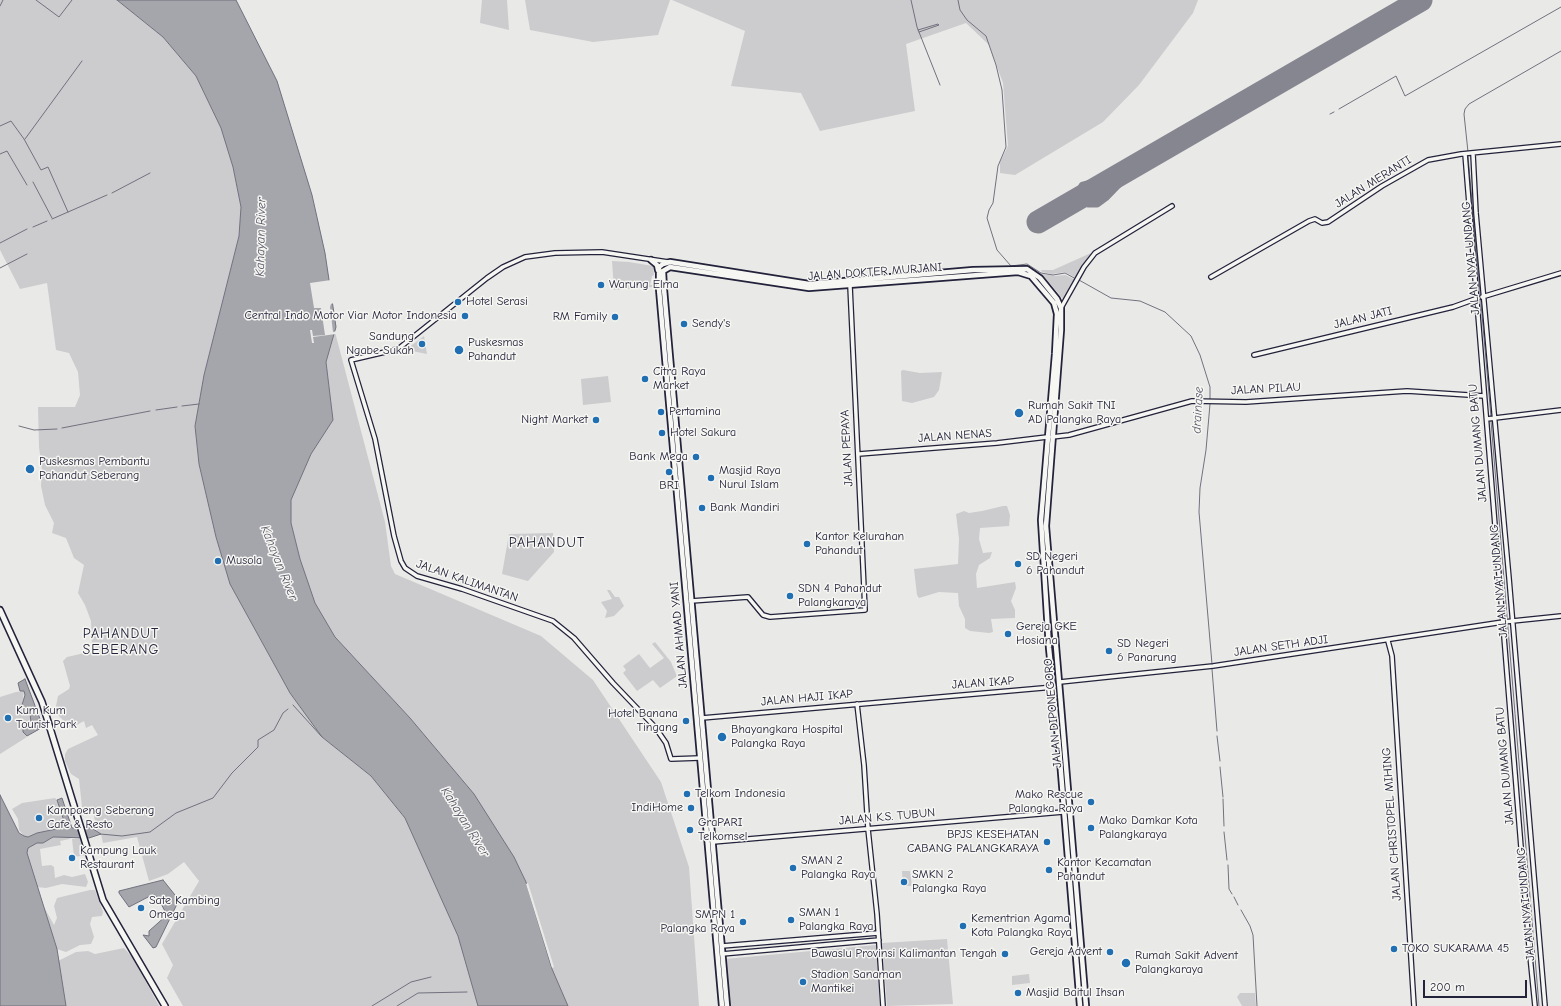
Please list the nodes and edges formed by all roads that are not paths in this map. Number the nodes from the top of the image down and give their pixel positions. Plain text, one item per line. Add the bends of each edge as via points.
1 (1561, 144) edge
2 (1469, 154) junction
3 (1172, 206) dead end
4 (651, 260) junction
5 (670, 262) junction
6 (660, 272) junction
7 (718, 272) junction
8 (1561, 273) edge
9 (1211, 277) dead end
10 (911, 278) junction
11 (850, 286) junction
12 (1480, 298) junction
13 (1056, 301) junction
14 (1061, 308) junction
15 (1254, 355) dead end
16 (351, 360) joint
17 (1484, 396) junction
18 (1561, 410) edge
19 (1491, 419) junction
20 (1047, 437) junction
21 (1052, 437) junction
22 (858, 454) junction
23 (679, 496) junction
24 (691, 601) junction
25 (1054, 604) junction
26 (1046, 605) junction
27 (0, 610) edge
28 (1561, 616) edge
29 (1512, 621) junction
30 (1047, 622) junction
31 (1055, 622) junction
32 (1504, 622) junction
33 (1388, 641) junction
34 (1060, 682) junction
35 (1054, 687) junction
36 (913, 699) joint
37 (857, 704) junction
38 (702, 718) junction
39 (700, 758) junction
40 (1063, 812) junction
41 (704, 815) junction
42 (710, 815) junction
43 (868, 830) junction
44 (713, 842) junction
45 (1067, 854) junction
46 (1074, 854) junction
47 (711, 881) junction
48 (716, 881) junction
49 (878, 933) junction
50 (879, 940) junction
51 (745, 944) junction
52 (722, 946) junction
53 (1082, 949) junction
54 (1075, 950) junction
55 (746, 952) junction
56 (722, 954) junction
57 (1078, 984) junction
58 (1085, 984) junction
59 (165, 1006) edge
60 (722, 1006) edge
61 (727, 1006) edge
62 (883, 1006) edge
63 (1080, 1006) edge
64 (1086, 1006) edge
65 (1414, 1006) edge
66 (1535, 1006) edge
67 (1545, 1006) edge

1 - 2 street, JALAN MERANTI
2 - 9 street, JALAN MERANTI via 1424,162 1328,222 1322,223 1315,219 1309,221
2 - 12 street, JALAN NYAI UNDANG
2 - 12 street, JALAN DUMANG BATU
3 - 14 street via 1100,249 1079,276
4 - 5 street, JALAN DOKTER MURJANI
4 - 6 main road
4 - 16 street, JALAN DOKTER MURJANI via 602,252 525,257 487,278 398,349
5 - 6 main road, JALAN DOKTER MURJANI via 662,264
5 - 7 main road, JALAN DOKTER MURJANI
6 - 7 main road, JALAN DOKTER MURJANI via 670,266
6 - 23 main road, JALAN AHMAD YANI
7 - 10 main road, JALAN DOKTER MURJANI via 809,284
7 - 11 main road, JALAN DOKTER MURJANI via 809,288
8 - 12 street, JALAN JATI
10 - 11 main road, JALAN DOKTER MURJANI
10 - 13 main road, JALAN DOKTER MURJANI via 1018,270 1031,276
11 - 22 street, JALAN PEPAYA
12 - 15 street, JALAN JATI
12 - 17 street, JALAN DUMANG BATU
12 - 19 street, JALAN NYAI UNDANG
13 - 14 main road, JALAN DIPONEGORO
13 - 20 main road, JALAN DIPONEGORO via 1057,325
14 - 21 main road, JALAN DIPONEGORO
16 - 39 street, JALAN KALIMANTAN via 375,439 394,536 405,568 417,576 553,621 574,638 656,727 666,743 671,759
17 - 19 street, JALAN DUMANG BATU
17 - 21 street, JALAN PILAU via 1406,392 1245,402 1204,401 1175,405 1069,435
18 - 19 street
19 - 29 street, JALAN NYAI UNDANG
19 - 32 street, JALAN DUMANG BATU
20 - 21 main road, JALAN NENAS
20 - 22 street, JALAN NENAS
20 - 26 main road, JALAN DIPONEGORO via 1041,513
21 - 25 main road, JALAN DIPONEGORO via 1046,526
22 - 24 street, JALAN PEPAYA via 865,610 770,617 763,615 748,597
23 - 24 main road, JALAN AHMAD YANI
23 - 39 main road, JALAN AHMAD YANI
24 - 38 main road, JALAN AHMAD YANI
25 - 26 main road
25 - 31 main road, JALAN DIPONEGORO
26 - 30 main road, JALAN DIPONEGORO
27 - 59 highway via 42,702 102,900
28 - 29 street
29 - 32 street, JALAN SETH ADJI
29 - 67 street, JALAN NYAI UNDANG
30 - 31 main road
30 - 35 main road, JALAN DIPONEGORO
31 - 34 main road, JALAN DIPONEGORO
32 - 33 street, JALAN SETH ADJI
32 - 66 street, JALAN DUMANG BATU
33 - 34 street, JALAN SETH ADJI via 1214,665
33 - 65 street, JALAN CHRISTOPEL MIHING via 1392,656
34 - 46 main road, JALAN DIPONEGORO
35 - 36 street, JALAN IKAP
35 - 40 main road, JALAN DIPONEGORO
36 - 37 street, JALAN HAJI IKAP
37 - 38 street, JALAN HAJI IKAP
37 - 43 street
38 - 42 main road, JALAN AHMAD YANI
39 - 41 main road, JALAN AHMAD YANI
40 - 43 street, JALAN K.S. TUBUN
40 - 45 main road, JALAN DIPONEGORO
41 - 42 main road
41 - 47 main road, JALAN AHMAD YANI
42 - 44 main road, JALAN AHMAD YANI
43 - 44 street, JALAN K.S. TUBUN
43 - 49 street
44 - 48 main road, JALAN AHMAD YANI
45 - 46 main road
45 - 54 main road, JALAN DIPONEGORO
46 - 53 main road, JALAN DIPONEGORO
47 - 48 main road
47 - 60 main road, JALAN AHMAD YANI
48 - 52 main road, JALAN AHMAD YANI
49 - 50 street
49 - 51 street
50 - 55 street
50 - 62 street
51 - 52 street
51 - 55 street
52 - 56 main road, JALAN AHMAD YANI
53 - 54 main road
53 - 58 main road, JALAN DIPONEGORO
54 - 57 main road, JALAN DIPONEGORO
55 - 56 street
56 - 61 main road, JALAN AHMAD YANI
57 - 58 main road
57 - 63 main road, JALAN DIPONEGORO
58 - 64 main road, JALAN DIPONEGORO

